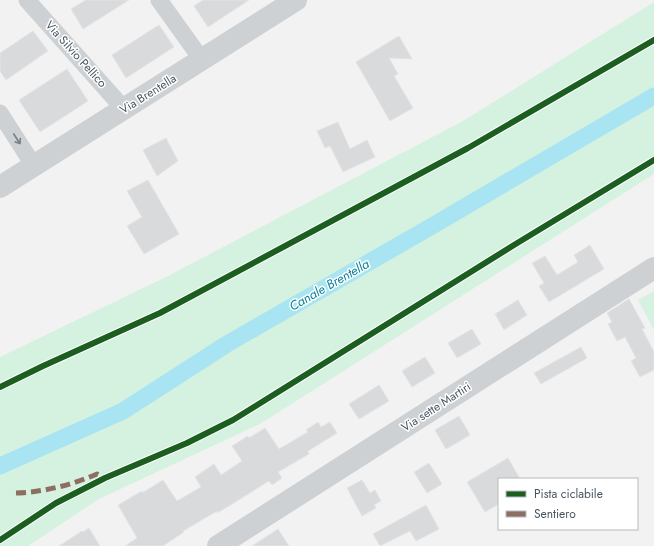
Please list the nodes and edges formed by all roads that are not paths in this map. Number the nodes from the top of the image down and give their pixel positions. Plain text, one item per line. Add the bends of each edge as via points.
1 (27, 0) edge
2 (159, 0) edge
3 (296, 0) edge
4 (202, 60) junction
5 (124, 109) junction
6 (0, 113) edge
7 (34, 166) junction
8 (0, 188) edge
9 (654, 268) edge
10 (218, 546) edge

1 - 5 street, Via Silvio Pellico
2 - 4 street
3 - 4 main road, Via Brentella
4 - 5 main road, Via Brentella
5 - 7 main road, Via Brentella
6 -> 7 street
7 - 8 main road, Via Brentella
9 - 10 main road, Via sette Martiri

